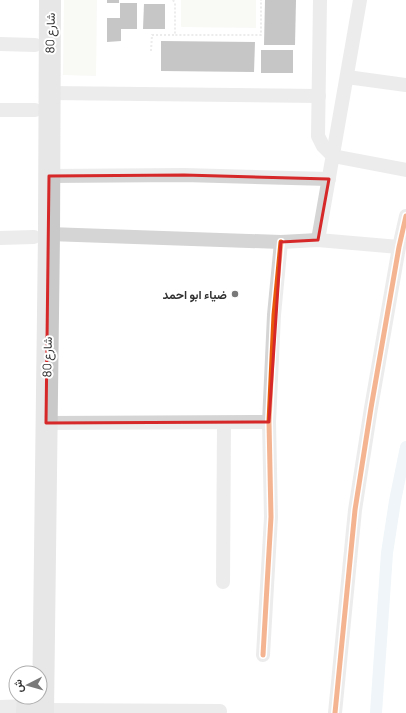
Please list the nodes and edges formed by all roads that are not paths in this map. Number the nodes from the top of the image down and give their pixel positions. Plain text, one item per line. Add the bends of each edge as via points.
1 (36, 0) edge
2 (50, 0) edge
3 (320, 0) edge
4 (360, 0) edge
5 (0, 44) edge
6 (35, 45) junction
7 (347, 77) junction
8 (406, 85) edge
9 (50, 93) junction
10 (319, 96) junction
11 (0, 110) edge
12 (34, 110) junction
13 (333, 156) junction
14 (406, 170) edge
15 (49, 176) junction
16 (329, 179) junction
17 (406, 216) edge
18 (41, 236) junction
19 (0, 238) edge
20 (318, 240) junction
21 (281, 242) junction
22 (399, 247) junction
23 (269, 422) junction
24 (46, 423) junction
25 (224, 423) junction
26 (223, 582) dead end
27 (263, 655) dead end
28 (28, 665) edge
29 (0, 707) edge
30 (34, 708) edge
31 (220, 711) dead end
32 (335, 713) edge

1 - 6 main road, شارع 80
2 - 9 main road, شارع 80
3 - 10 street
4 - 7 street
5 - 6 street
6 - 12 main road, شارع 80
7 - 8 street
7 - 13 street
9 - 10 street
9 - 15 main road, شارع 80
10 - 13 street via 318,136
11 - 12 street
12 - 18 main road, شارع 80
13 - 14 street
13 - 16 street
15 - 16 street via 184,175
15 - 18 main road, شارع 80
16 - 20 street
17 - 22 street
18 - 19 street
18 - 21 street
18 - 24 main road, شارع 80
18 - 28 main road, شارع 80
20 - 21 street
20 - 22 street
21 - 23 street via 274,315
22 - 32 street via 355,510
23 - 25 street
23 - 27 street via 271,517
24 - 25 street
24 - 30 main road, شارع 80
25 - 26 street
29 - 30 street
30 - 31 street

